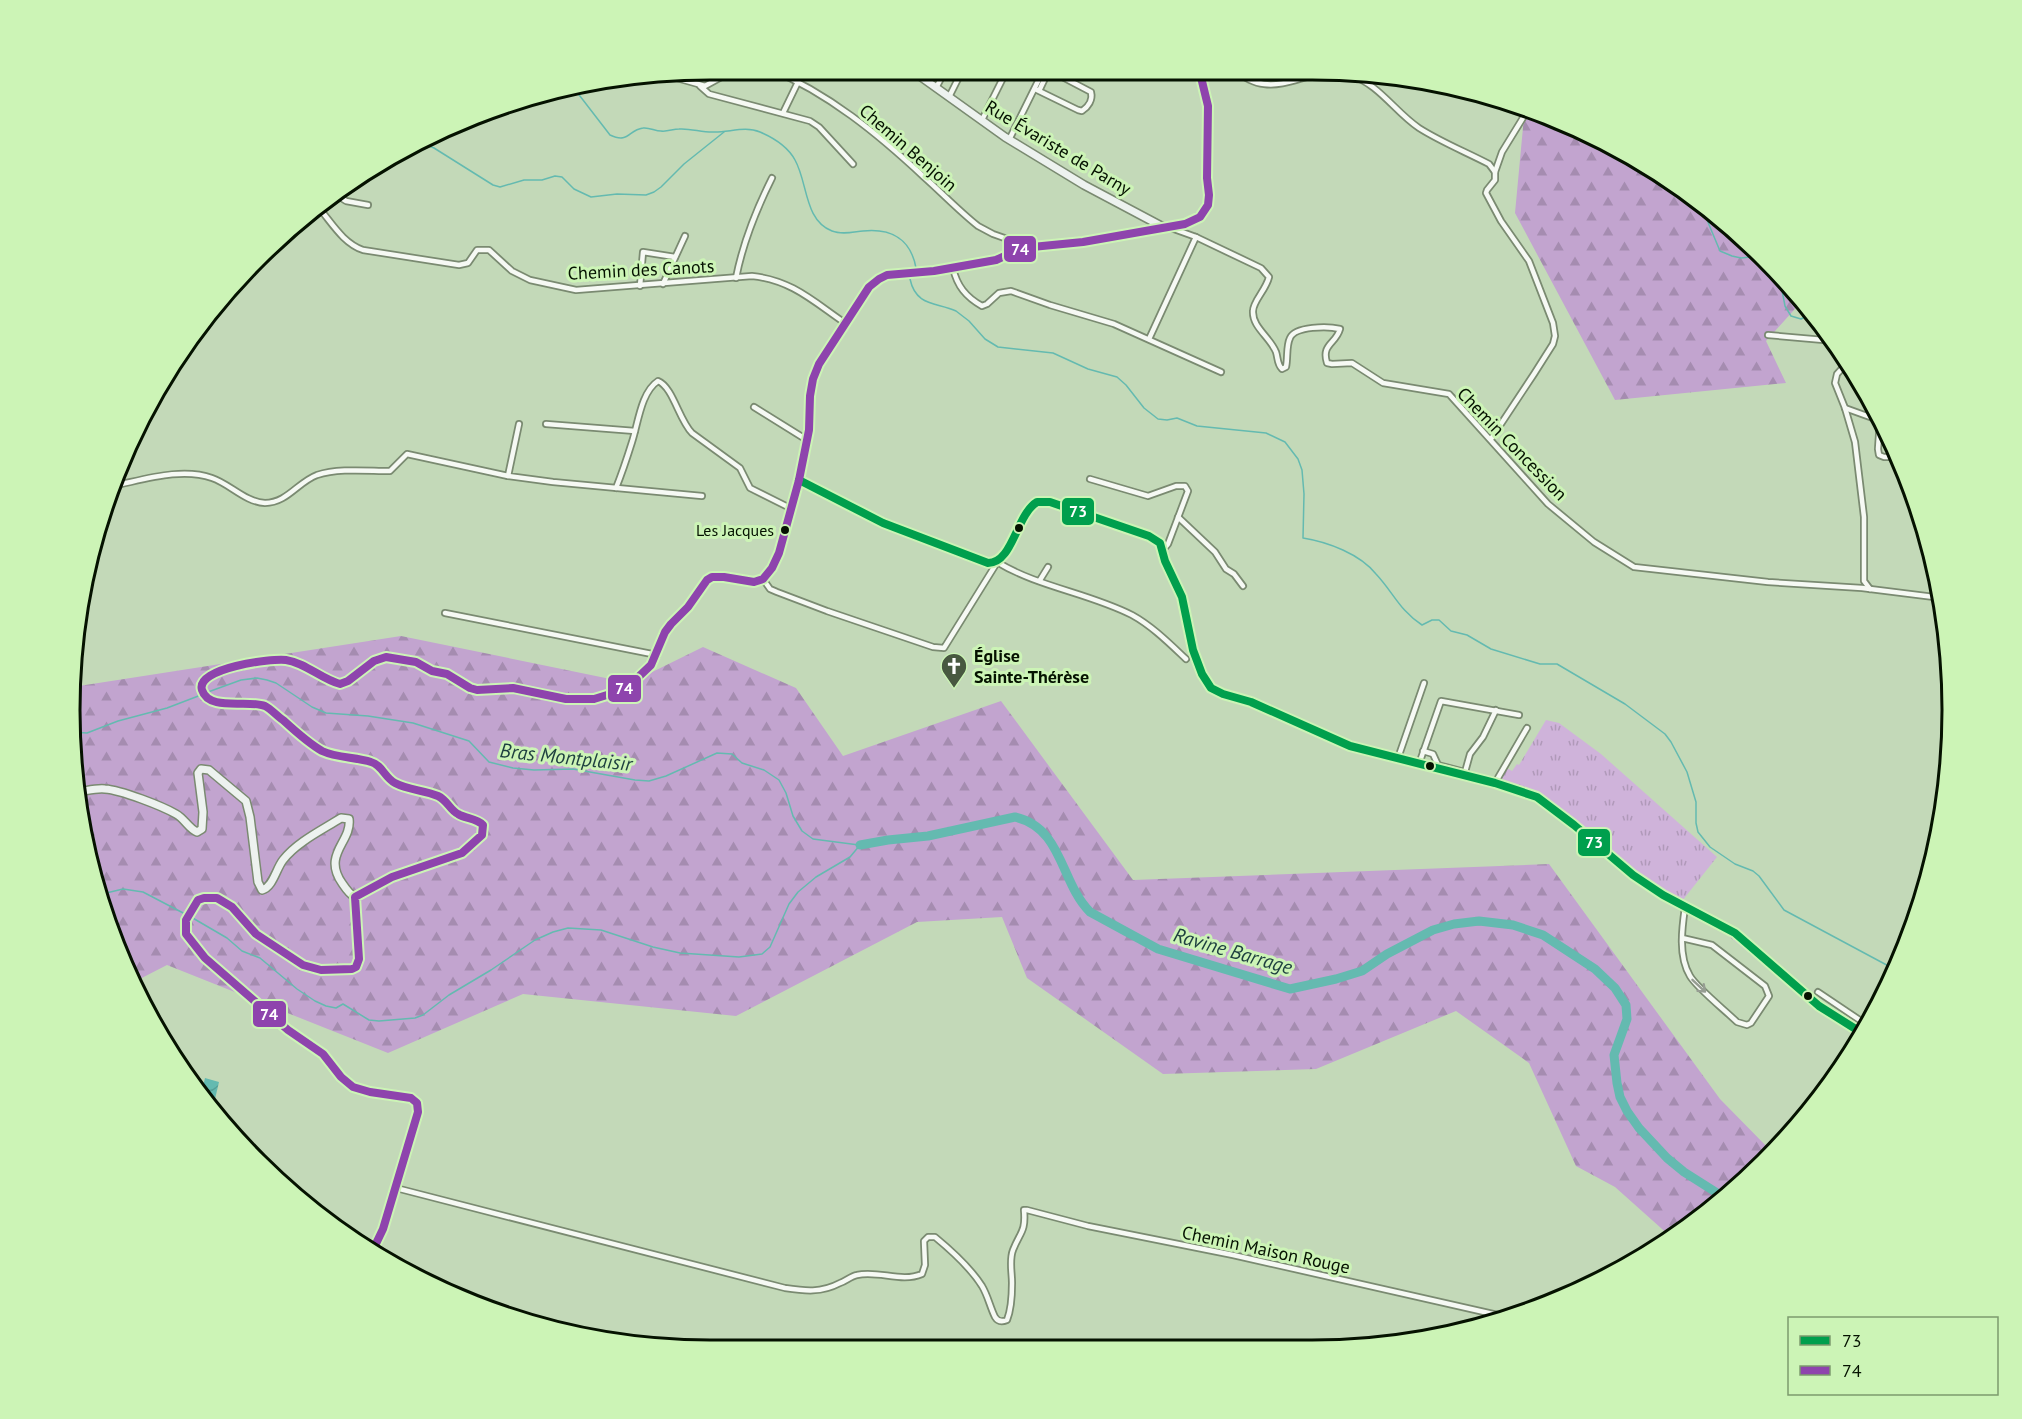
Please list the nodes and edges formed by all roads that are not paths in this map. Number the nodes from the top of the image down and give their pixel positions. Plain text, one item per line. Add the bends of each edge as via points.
1 (718, 80) edge
2 (794, 80) edge
3 (925, 80) edge
4 (940, 80) edge
5 (958, 80) edge
6 (1002, 80) edge
7 (1040, 80) edge
8 (1043, 80) edge
9 (1068, 80) edge
10 (1202, 80) edge
11 (1250, 80) edge
12 (1293, 80) edge
13 (683, 81) edge
14 (798, 82) junction
15 (1367, 82) edge
16 (700, 86) junction
17 (936, 88) junction
18 (1037, 90) junction
19 (949, 97) junction
20 (783, 113) junction
21 (1524, 116) edge
22 (982, 120) junction
23 (1009, 140) junction
24 (853, 164) dead end
25 (1495, 172) junction
26 (772, 178) dead end
27 (342, 199) edge
28 (368, 205) dead end
29 (323, 213) edge
30 (1165, 228) junction
31 (685, 236) dead end
32 (1196, 237) junction
33 (1029, 247) junction
34 (675, 257) junction
35 (953, 268) junction
36 (736, 278) junction
37 (663, 284) junction
38 (640, 286) junction
39 (845, 323) junction
40 (1768, 335) dead end
41 (1149, 339) junction
42 (1822, 340) edge
43 (1842, 369) edge
44 (1221, 372) dead end
45 (754, 407) dead end
46 (1845, 408) junction
47 (1870, 417) edge
48 (519, 424) dead end
49 (546, 424) dead end
50 (634, 431) junction
51 (1880, 436) edge
52 (1491, 439) junction
53 (807, 440) junction
54 (1890, 457) edge
55 (508, 476) junction
56 (1090, 479) dead end
57 (799, 480) junction
58 (121, 484) edge
59 (616, 488) junction
60 (702, 496) dead end
61 (792, 509) junction
62 (1178, 517) junction
63 (1162, 550) junction
64 (997, 562) junction
65 (1048, 567) dead end
66 (763, 579) junction
67 (1040, 580) junction
68 (1243, 586) dead end
69 (1870, 589) junction
70 (1932, 597) edge
71 (445, 613) dead end
72 (657, 655) junction
73 (1186, 659) dead end
74 (1424, 683) dead end
75 (1496, 710) junction
76 (1519, 715) dead end
77 (1527, 728) dead end
78 (1423, 752) junction
79 (1398, 758) junction
80 (1419, 764) junction
81 (1495, 783) junction
82 (85, 791) edge
83 (356, 897) junction
84 (1685, 907) junction
85 (1682, 938) junction
86 (1818, 992) dead end
87 (1860, 1021) edge
88 (1855, 1029) edge
89 (396, 1188) junction
90 (376, 1244) edge
91 (1491, 1313) edge

1 - 16 street
2 - 14 street, Chemin Benjoin
3 - 17 main road, Rue Évariste de Parny
4 - 17 street
5 - 19 street
6 - 22 street
7 - 18 street
8 - 18 street
9 - 18 street via 1091,92 1092,99 1082,111
10 - 30 main road via 1208,106 1208,205 1193,222
11 - 12 street via 1266,85
13 - 16 street
14 - 20 street
14 - 33 street, Chemin Benjoin via 875,134 978,226
15 - 25 street via 1418,127 1489,164
16 - 20 street via 709,94
17 - 19 main road, Rue Évariste de Parny
18 - 23 street
19 - 22 main road, Rue Évariste de Parny
20 - 24 street via 815,124
21 - 25 street via 1502,152
22 - 23 main road, Rue Évariste de Parny
23 - 30 main road, Rue Évariste de Parny via 1084,186
25 - 52 street via 1495,180 1486,194 1529,261 1555,336
26 - 36 street via 753,219
27 - 28 street
29 - 38 street, Chemin des Canots via 345,239 363,249 459,265 468,263 477,250 485,249 512,271 553,286 576,290
30 - 32 street, Chemin Concession
30 - 33 main road
31 - 34 street
32 - 41 street
32 - 52 street, Chemin Concession via 1261,268 1269,277 1252,309 1259,328 1277,353 1281,369 1286,367 1290,336 1297,330 1340,329 1326,347 1327,363 1352,363 1383,383 1449,394
33 - 35 main road via 996,260
34 - 37 street
34 - 38 street via 644,252
35 - 39 main road via 879,279 869,286
35 - 41 street via 964,292 980,305 1002,291 1011,291
36 - 37 street, Chemin des Canots
36 - 39 street, Chemin des Canots via 768,278 789,285
37 - 38 street, Chemin des Canots
39 - 53 main road via 813,379
40 - 42 street
41 - 44 street
43 - 46 street via 1835,383
45 - 53 street
46 - 47 street
46 - 69 street via 1855,442 1864,517 1864,581
48 - 55 street
49 - 50 street
50 - 59 street
50 - 61 street via 648,391 658,381 667,388 689,430 740,468 750,488
51 - 54 street via 1879,455
52 - 69 street, Chemin Concession via 1548,504 1594,542 1634,567
53 - 57 main road
55 - 58 street via 407,454 390,471 314,476 274,502 255,502 212,478 195,475 178,474
55 - 59 street
56 - 62 street via 1148,496 1185,486 1188,490
57 - 61 main road
57 - 64 main road via 883,523 981,560
59 - 60 street
61 - 66 main road via 772,568
62 - 63 street
62 - 68 street
63 - 64 main road via 1157,540 1149,536 1050,502 1037,502 1026,512
63 - 79 main road via 1182,597 1193,650 1211,688 1350,746
64 - 66 street via 944,648 770,589
64 - 67 street
65 - 67 street
66 - 72 main road via 707,580 670,624
67 - 73 street via 1133,615
69 - 70 street, Chemin Concession
71 - 72 street
72 - 83 main road via 632,684 594,699 566,699 513,688 470,688 416,662 386,657 340,684 286,660 242,664 205,680 202,690 210,700 265,706 323,751 375,763 395,783 440,797 458,814 483,825 482,835 462,853 392,877
74 - 79 street
75 - 76 street
75 - 78 street via 1441,701
75 - 78 street via 1470,754 1465,772 1438,765 1433,754
77 - 81 street
78 - 80 street
79 - 80 main road
80 - 81 main road
81 - 84 main road via 1543,801 1633,875
82 - 83 main road via 114,790 172,812 197,832 202,829 203,820 198,773 201,769 209,770 246,801 262,890 268,887 289,853 341,818 347,818 350,825 335,866 338,877
83 - 89 main road via 359,959 357,967 344,970 311,968 295,960 256,934 224,901 210,897 198,900 193,907 186,920 186,934 205,958 288,1030 323,1054 352,1087 415,1101 418,1112
84 - 85 street
84 - 88 main road via 1729,929 1820,1006
85 -> 85 street via 1691,979 1737,1022 1751,1023 1769,996 1765,986 1713,945
86 - 87 street
89 - 90 main road
89 - 91 street, Chemin Maison Rouge via 808,1292 825,1290 856,1275 912,1278 922,1274 924,1241 935,1237 981,1284 1001,1322 1009,1316 1013,1251 1025,1224 1024,1210

